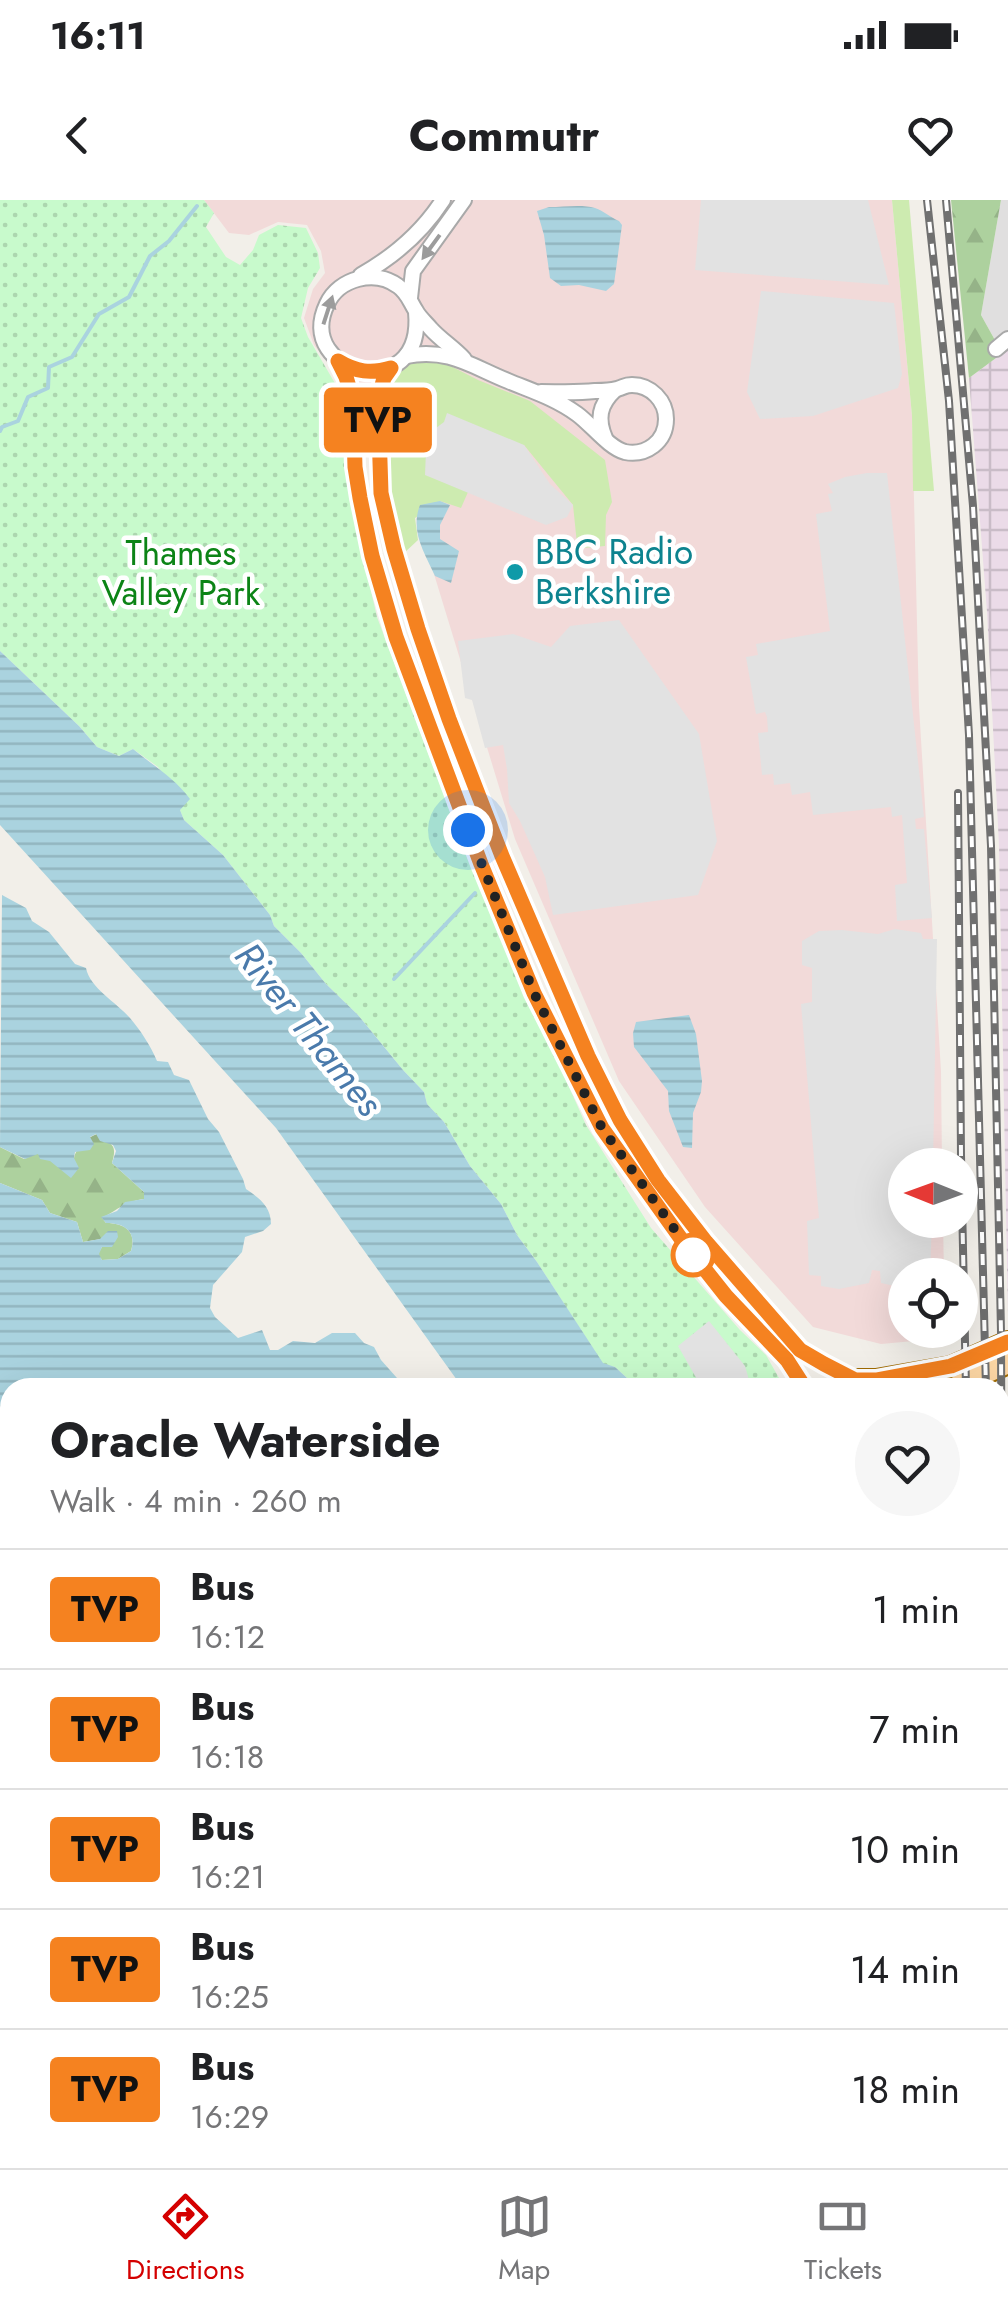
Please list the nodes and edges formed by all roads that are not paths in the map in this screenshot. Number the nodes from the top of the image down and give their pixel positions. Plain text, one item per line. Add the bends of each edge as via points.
1 (444, 200) edge
2 (464, 200) edge
3 (356, 278) junction
4 (413, 305) junction
5 (406, 356) junction
6 (465, 360) junction
7 (338, 361) junction
8 (391, 368) junction
9 (615, 390) junction
10 (541, 392) junction
11 (605, 438) junction
12 (1008, 1342) edge
13 (1008, 1364) edge
14 (799, 1378) edge
15 (854, 1378) edge
16 (894, 1378) edge
17 (976, 1378) edge

1 - 3 street via 384,262
2 -> 4 street via 414,271
3 - 4 street via 385,279
7 -> 3 street via 326,344 323,313 338,288
4 - 5 street via 418,329
4 - 6 street
5 - 6 street via 424,352
5 - 8 street
6 - 10 street
7 - 8 street via 354,370
7 - 14 street via 353,400 355,467 372,556 396,637 534,993 602,1128 684,1243
8 - 15 street via 378,400 378,445 394,549 456,736 588,1056 620,1120 703,1239 800,1350
9 - 10 street
9 - 11 street via 600,412
9 - 11 street via 632,385 654,393 667,415 666,428 652,448 640,452 618,450
10 - 11 street
12 - 16 main road via 951,1366
13 - 17 main road

